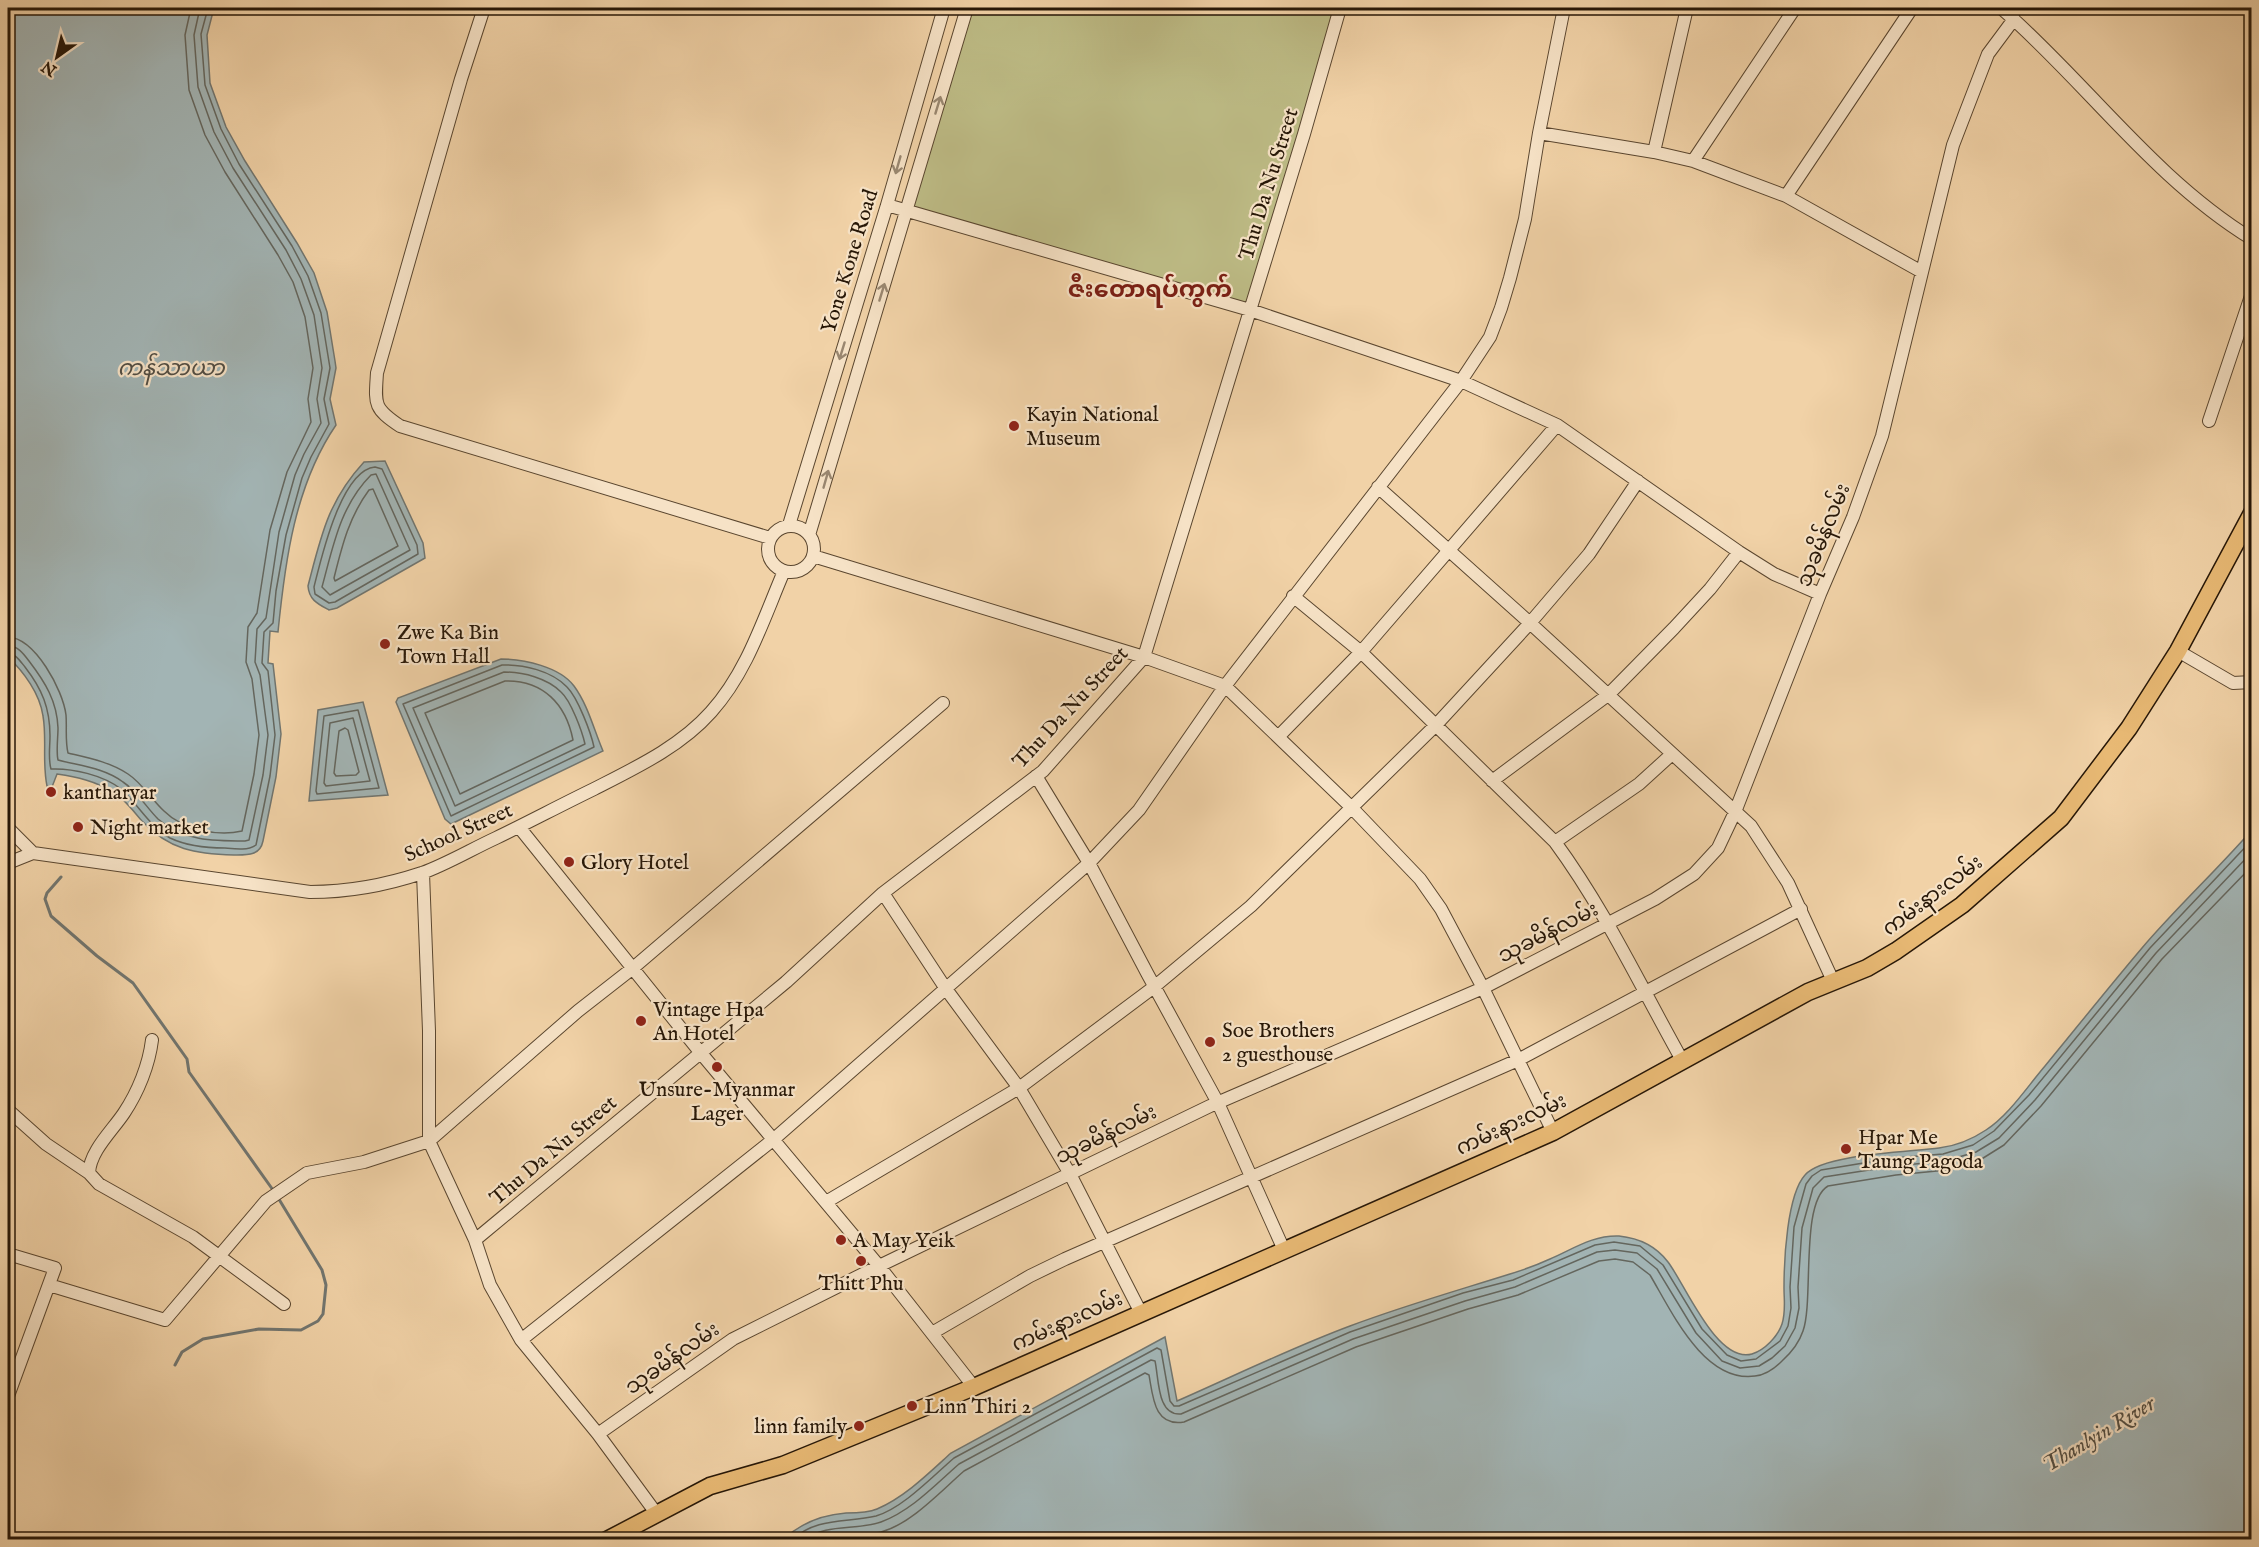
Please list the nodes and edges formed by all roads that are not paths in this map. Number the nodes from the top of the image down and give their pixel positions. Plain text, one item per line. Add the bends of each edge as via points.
1 (484, 8) edge
2 (944, 8) edge
3 (967, 8) edge
4 (1340, 8) edge
5 (1563, 8) edge
6 (1687, 8) edge
7 (1795, 8) edge
8 (1912, 8) edge
9 (2001, 8) edge
10 (2014, 19) junction
11 (1539, 133) junction
12 (1654, 152) junction
13 (1693, 161) junction
14 (1786, 196) junction
15 (887, 205) junction
16 (906, 212) junction
17 (2252, 239) edge
18 (1922, 272) junction
19 (2252, 294) edge
20 (1250, 310) junction
21 (835, 375) junction
22 (1461, 381) junction
23 (855, 382) junction
24 (2210, 421) dead end
25 (1557, 425) junction
26 (1638, 481) junction
27 (1378, 487) junction
28 (2252, 513) edge
29 (789, 525) junction
30 (809, 535) junction
31 (770, 538) junction
32 (1449, 550) junction
33 (1739, 552) junction
34 (813, 556) junction
35 (784, 571) junction
36 (1820, 594) junction
37 (1293, 596) junction
38 (1530, 622) junction
39 (2178, 651) junction
40 (1361, 652) junction
41 (1144, 657) junction
42 (2252, 682) edge
43 (1225, 686) junction
44 (1608, 695) junction
45 (943, 704) dead end
46 (1436, 725) junction
47 (1278, 737) junction
48 (1672, 754) junction
49 (1036, 776) junction
50 (1492, 780) junction
51 (1352, 808) junction
52 (1735, 812) junction
53 (519, 827) junction
54 (8, 828) edge
55 (1555, 842) junction
56 (39, 854) junction
57 (1089, 862) junction
58 (8, 863) edge
59 (423, 873) junction
60 (883, 893) junction
61 (1801, 909) junction
62 (1608, 923) junction
63 (633, 968) junction
64 (1833, 981) junction
65 (1154, 987) junction
66 (1483, 987) junction
67 (946, 989) junction
68 (1644, 993) junction
69 (152, 1040) dead end
70 (700, 1052) junction
71 (1518, 1060) junction
72 (1682, 1060) junction
73 (1019, 1088) junction
74 (1218, 1103) junction
75 (8, 1110) edge
76 (1553, 1132) junction
77 (774, 1139) junction
78 (429, 1141) junction
79 (89, 1173) junction
80 (1070, 1174) junction
81 (1251, 1176) junction
82 (826, 1202) junction
83 (475, 1240) junction
84 (1104, 1241) junction
85 (1284, 1250) junction
86 (8, 1254) edge
87 (218, 1255) junction
88 (879, 1266) junction
89 (49, 1285) junction
90 (284, 1304) dead end
91 (1141, 1313) junction
92 (932, 1333) junction
93 (521, 1340) junction
94 (974, 1387) junction
95 (8, 1396) edge
96 (598, 1434) junction
97 (656, 1513) junction
98 (607, 1539) edge

1 - 31 street via 377,373 375,402 385,416 400,426
2 -> 15 street, Yone Kone Road
16 -> 3 street
4 - 20 street, Thu Da Nu Street
5 - 11 street
6 - 12 street
7 - 13 street
8 - 14 street
9 - 10 street
10 - 17 street via 2150,157 2210,210
10 - 18 street, သုခမိန်လမ်း via 1988,54 1953,145
11 - 12 street
11 - 22 street via 1525,219 1502,308 1490,337
12 - 13 street
13 - 14 street
14 - 18 street
15 - 16 street
15 -> 21 street, Yone Kone Road
16 - 20 street
23 -> 16 street
18 - 36 street, သုခမိန်လမ်း via 1882,436
19 - 24 street
20 - 22 street
20 - 41 street, Thu Da Nu Street
21 - 23 street
21 - 29 street, Yone Kone Road
22 - 25 street
22 - 27 street
30 -> 23 street
25 - 26 street
25 - 32 street
26 - 33 street
26 - 38 street via 1589,554
27 - 32 street
27 - 37 street
28 - 39 main road, ကမ်းနားလမ်း
29 - 30 street via 798,526
29 - 31 street
30 - 34 street
31 - 35 street via 768,554
32 - 38 street
32 - 40 street
33 - 36 street
33 - 44 street via 1710,589
34 - 35 street via 798,571
34 - 41 street
35 - 53 street, School Street via 744,667 710,713 671,747
36 - 52 street, သုခမိန်လမ်း
37 - 40 street
37 - 43 street
38 - 44 street
38 - 46 street
39 - 42 street via 2232,682
39 - 64 main road, ကမ်းနားလမ်း via 2129,728 2061,818 1953,911 1867,968
40 - 46 street
40 - 47 street
41 - 43 street
41 - 49 street, Thu Da Nu Street
43 - 47 street
43 - 57 street via 1139,810
44 - 48 street
44 - 50 street
45 - 63 street
46 - 50 street
46 - 51 street
47 - 51 street
48 - 52 street
48 - 55 street via 1639,784
49 - 57 street
49 - 60 street, Thu Da Nu Street
50 - 55 street
51 - 65 street via 1251,906
51 - 66 street via 1420,879 1441,909
52 - 61 street via 1766,846
52 - 62 street, သုခမိန်လမ်း via 1718,848 1694,874
53 - 59 street, School Street
53 - 63 street
54 - 56 street
55 - 62 street
56 - 58 street
56 - 59 street, School Street via 310,892 353,890
57 - 65 street
57 - 67 street
59 - 78 street
60 - 67 street
60 - 70 street, Thu Da Nu Street via 786,982
61 - 64 street
61 - 68 street
62 - 66 street, သုခမိန်လမ်း
62 - 68 street
63 - 70 street
63 - 78 street
64 - 72 main road, ကမ်းနားလမ်း
65 - 73 street
65 - 74 street
66 - 71 street
66 - 74 street, သုခမိန်လမ်း
67 - 73 street
67 - 77 street
68 - 71 street
68 - 72 street
69 - 79 street via 144,1073 125,1111 89,1165
70 - 77 street
70 - 83 street, Thu Da Nu Street
71 - 76 street
71 - 81 street
72 - 76 main road, ကမ်းနားလမ်း
73 - 80 street
73 - 82 street
74 - 80 street, သုခမိန်လမ်း
74 - 81 street
75 - 79 street via 46,1144
76 - 85 main road, ကမ်းနားလမ်း
77 - 82 street
77 - 93 street
78 - 83 street
78 - 87 street via 364,1162 307,1173 266,1201
79 - 87 street via 99,1184
80 - 84 street
80 - 88 street, သုခမိန်လမ်း
81 - 84 street
81 - 85 street
82 - 88 street
83 - 93 street via 490,1285
84 - 91 street
84 - 92 street via 1030,1276
85 - 91 main road, ကမ်းနားလမ်း
86 - 89 street via 56,1269
87 - 89 street via 165,1320
87 - 90 street
88 - 92 street
88 - 96 street, သုခမိန်လမ်း via 733,1339
89 - 95 street
91 - 94 main road, ကမ်းနားလမ်း
92 - 94 street
93 - 96 street
94 - 97 main road, ကမ်းနားလမ်း via 783,1465 710,1486
96 - 97 street
97 - 98 main road, ကမ်းနားလမ်း

